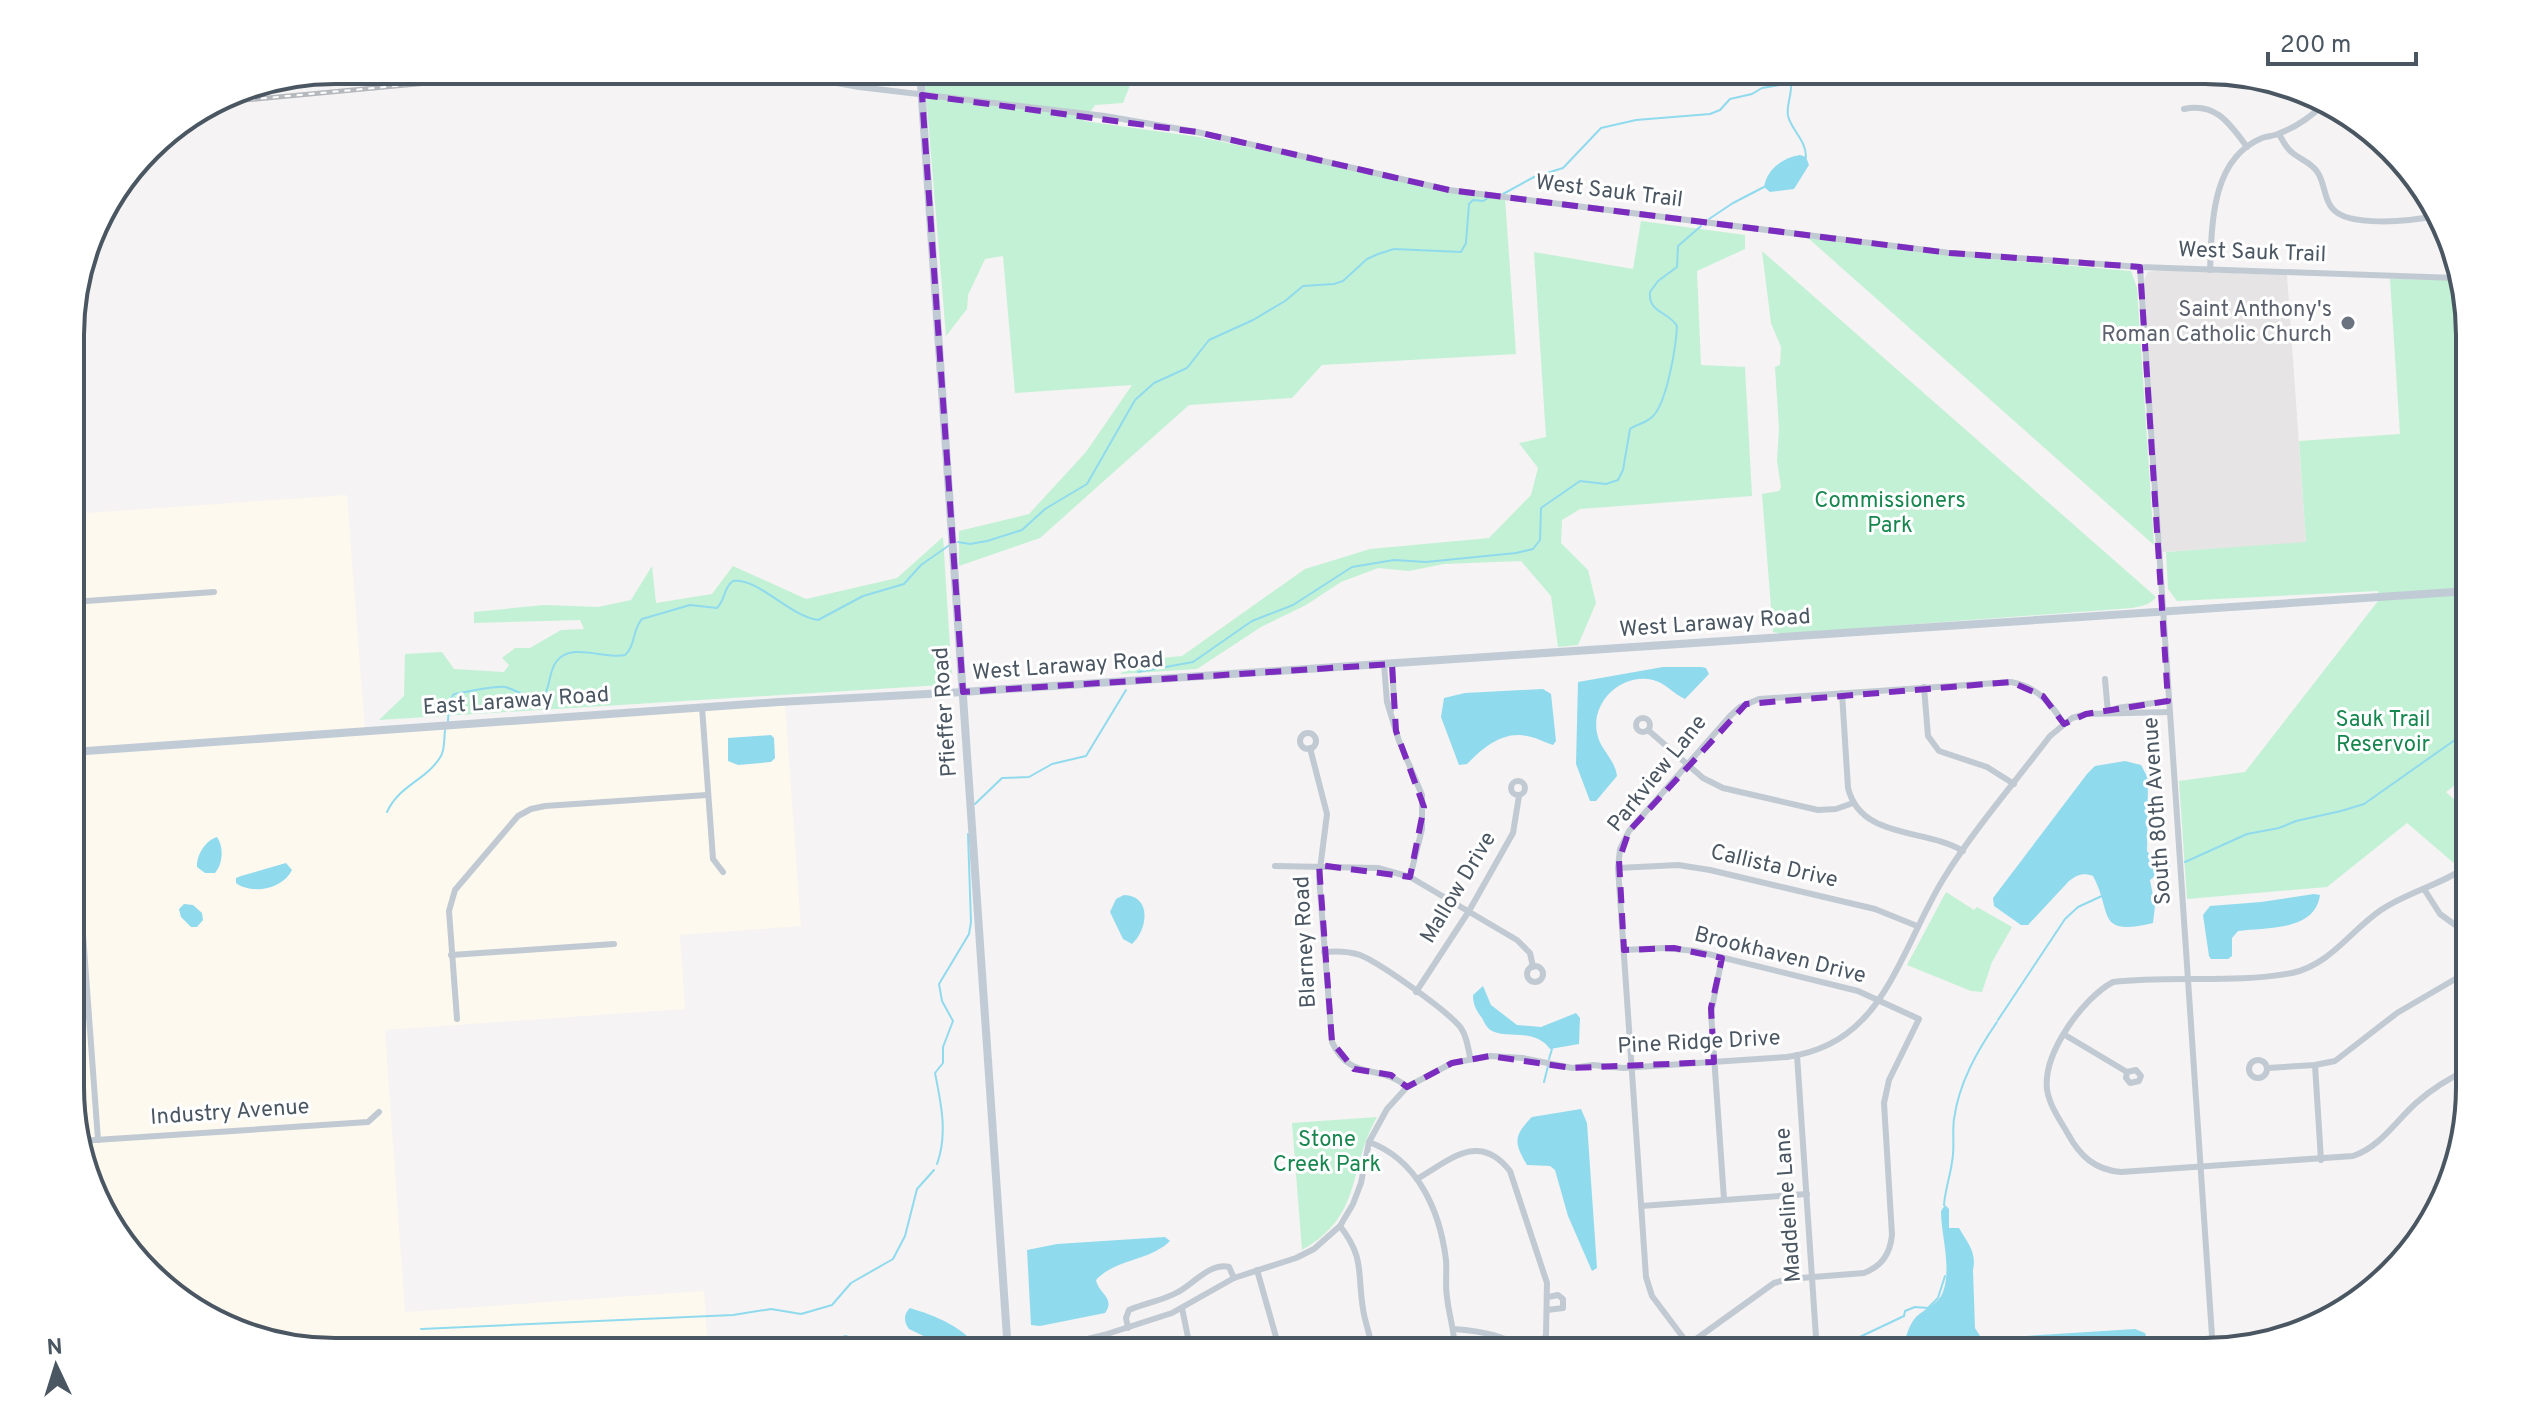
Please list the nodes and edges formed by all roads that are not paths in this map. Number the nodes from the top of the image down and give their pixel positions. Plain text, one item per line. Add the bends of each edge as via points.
1 (843, 84) edge
2 (921, 84) edge
3 (922, 95) junction
4 (2184, 109) dead end
5 (2317, 111) edge
6 (2279, 134) junction
7 (2247, 147) junction
8 (2426, 218) edge
9 (2140, 267) junction
10 (2210, 270) junction
11 (2449, 278) edge
12 (214, 592) dead end
13 (2455, 592) edge
14 (84, 601) edge
15 (2163, 611) junction
16 (1388, 664) junction
17 (2105, 679) dead end
18 (1924, 687) junction
19 (963, 692) junction
20 (1842, 693) junction
21 (2168, 701) junction
22 (702, 707) junction
23 (2169, 712) junction
24 (2108, 713) junction
25 (2064, 724) junction
26 (1648, 730) dead end
27 (1310, 748) dead end
28 (84, 751) edge
29 (1687, 764) junction
30 (2014, 784) junction
31 (707, 795) junction
32 (1519, 796) dead end
33 (1853, 803) junction
34 (1963, 851) junction
35 (1319, 865) junction
36 (1275, 866) dead end
37 (1618, 868) junction
38 (723, 872) dead end
39 (2455, 876) edge
40 (1410, 877) junction
41 (2424, 889) junction
42 (1469, 911) junction
43 (2455, 925) edge
44 (1917, 926) junction
45 (614, 944) dead end
46 (84, 948) edge
47 (1624, 950) junction
48 (1324, 952) junction
49 (451, 955) junction
50 (1722, 958) junction
51 (1533, 967) dead end
52 (2455, 979) edge
53 (2188, 980) junction
54 (1416, 992) junction
55 (1879, 1000) junction
56 (457, 1019) dead end
57 (2065, 1035) junction
58 (1797, 1055) junction
59 (1470, 1057) junction
60 (1714, 1062) junction
61 (2315, 1065) junction
62 (1631, 1067) junction
63 (2268, 1068) dead end
64 (2127, 1072) dead end
65 (2455, 1077) edge
66 (1407, 1087) junction
67 (379, 1112) dead end
68 (90, 1140) edge
69 (98, 1140) junction
70 (1369, 1142) junction
71 (2321, 1160) junction
72 (2200, 1168) junction
73 (1417, 1179) junction
74 (1807, 1194) junction
75 (1724, 1199) junction
76 (1641, 1206) junction
77 (1340, 1226) junction
78 (1257, 1270) junction
79 (1812, 1277) junction
80 (1234, 1278) junction
81 (1548, 1297) junction
82 (1182, 1308) junction
83 (1547, 1310) junction
84 (1128, 1328) junction
85 (1454, 1329) junction
86 (1104, 1335) joint
87 (1370, 1337) edge
88 (1454, 1337) edge
89 (1503, 1337) edge
90 (1545, 1337) edge
91 (1683, 1337) edge
92 (1697, 1337) edge
93 (1816, 1337) edge
94 (2212, 1337) edge
95 (1007, 1338) edge
96 (1093, 1338) edge
97 (1188, 1338) edge
98 (1277, 1338) edge

1 - 3 street, West Sauk Trail
2 - 3 main road, Pfieffer Road
3 - 9 street, West Sauk Trail via 1182,129 1449,190 1950,253
3 - 19 main road, Pfieffer Road
4 - 7 street via 2213,109
5 - 6 street
6 - 7 street
6 - 8 street via 2291,153 2317,170 2328,205 2337,214 2350,220
7 - 10 street via 2216,193
9 - 10 street, West Sauk Trail
9 - 15 street, South 80th Avenue
10 - 11 street, West Sauk Trail
12 - 14 street
13 - 15 main road, West Laraway Road
15 - 16 main road, West Laraway Road
15 - 21 street, South 80th Avenue
16 - 19 main road, West Laraway Road
16 - 40 street via 1387,702 1422,795 1422,829
17 - 24 street
18 - 20 street, Parkview Lane
18 - 25 street, Parkview Lane via 2023,685 2043,696
18 - 30 street via 1928,736 1939,751 1987,767
19 - 22 main road, East Laraway Road
19 - 95 main road, Pfieffer Road
20 - 29 street, Parkview Lane via 1746,704
20 - 33 street
21 - 23 street, South 80th Avenue
21 - 24 street
22 - 28 main road, East Laraway Road
22 - 31 street
23 - 24 street
23 - 53 street, South 80th Avenue
24 - 25 street via 2086,714
25 - 30 street, Pine Ridge Drive
26 - 29 street
27 - 35 street, Blarney Road via 1327,814
29 - 33 street via 1723,788 1818,810
29 - 37 street, Parkview Lane via 1629,831
30 - 34 street, Pine Ridge Drive
31 - 38 street via 713,859
31 - 49 street via 545,806 518,816 455,890 449,911
32 - 42 street, Mallow Drive via 1513,833
33 - 34 street via 1878,825
34 - 44 street, Pine Ridge Drive
35 - 36 street
35 - 40 street via 1378,868
35 - 48 street, Blarney Road
37 - 44 street, Callista Drive via 1678,865 1710,870 1875,909
37 - 47 street, Parkview Lane
39 - 41 street
40 - 42 street
41 - 43 street via 2440,914
41 - 53 street via 2383,909 2333,954 2309,967 2283,974
42 - 51 street via 1522,944
42 - 54 street, Mallow Drive
44 - 55 street, Pine Ridge Drive
45 - 49 street
46 - 69 street
47 - 50 street, Brookhaven Drive via 1674,948
47 - 62 street, Parkview Lane
48 - 54 street via 1361,956
48 - 66 street, Blarney Road via 1330,1036 1338,1054 1354,1069 1391,1075
49 - 56 street
50 - 55 street, Brookhaven Drive
50 - 60 street via 1711,1008
52 - 61 street via 2397,1013 2340,1058
53 - 57 street via 2113,982 2084,1003
53 - 72 street, South 80th Avenue
54 - 59 street via 1459,1026
55 - 58 street, Pine Ridge Drive via 1844,1035
55 - 79 street, Brookhaven Drive via 1919,1019 1889,1080 1884,1103 1890,1251 1864,1273
57 - 64 street
57 - 72 street via 2048,1068 2047,1090 2086,1158 2121,1172
58 - 60 street, Pine Ridge Drive
58 - 74 street, Maddeline Lane
59 - 62 street, Pine Ridge Drive via 1501,1056 1572,1068
59 - 66 street, Pine Ridge Drive
60 - 62 street, Pine Ridge Drive
60 - 75 street
61 - 63 street
61 - 71 street
62 - 76 street, Parkview Lane
65 - 71 street via 2426,1095 2370,1149
66 - 70 street, Pine Ridge Drive
67 - 69 street, Industry Avenue via 368,1122
68 - 69 street, Industry Avenue
70 - 73 street via 1399,1157
70 - 77 street, Pine Ridge Drive via 1357,1194
71 - 72 street
72 - 94 street, South 80th Avenue
73 - 81 street via 1459,1153 1474,1150 1501,1160 1510,1171
73 - 85 street via 1438,1223
74 - 75 street
74 - 79 street, Maddeline Lane
75 - 76 street
76 - 91 street, Parkview Lane via 1649,1291
77 - 78 street, Pine Ridge Drive via 1304,1254
77 - 87 street via 1359,1258
78 - 80 street, Pine Ridge Drive
78 - 98 street
79 - 92 street via 1774,1283
79 - 93 street, Maddeline Lane
80 - 82 street, Pine Ridge Drive
80 - 84 street, Pine Ridge Drive via 1229,1267 1213,1268 1175,1294 1129,1310
81 - 83 street
81 - 83 street via 1558,1295 1563,1308
82 - 84 street, Pine Ridge Drive
82 - 97 street
83 - 90 street
84 - 86 street, Pine Ridge Drive
85 - 88 street
85 - 89 street
86 - 96 street, Pine Ridge Drive

